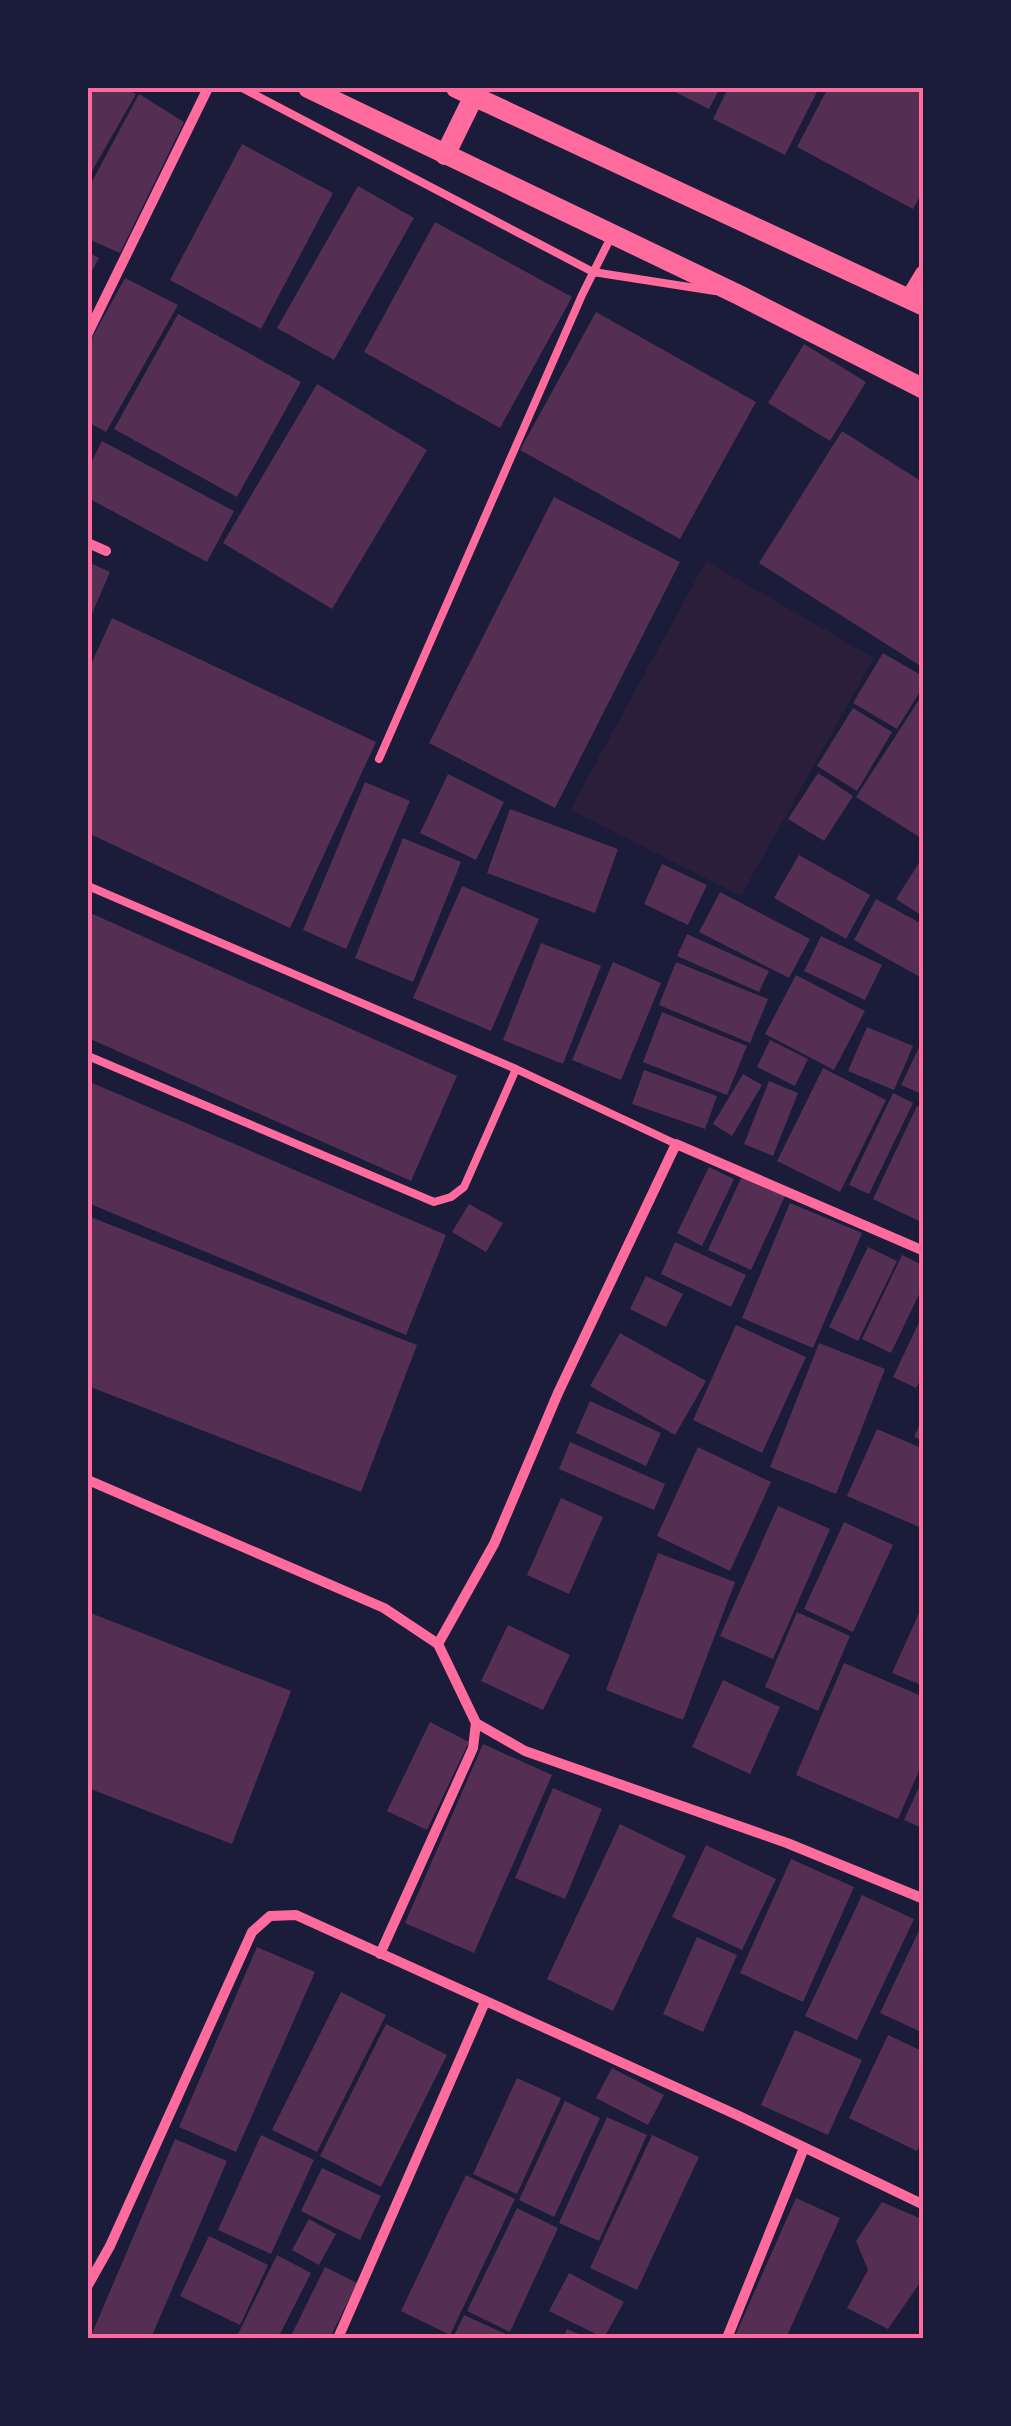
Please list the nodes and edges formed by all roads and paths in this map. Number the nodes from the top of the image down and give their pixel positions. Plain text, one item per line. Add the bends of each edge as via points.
1 (208, 88) edge
2 (242, 88) edge
3 (308, 88) edge
4 (465, 92) edge
5 (445, 154) junction
6 (612, 235) junction
7 (593, 272) junction
8 (924, 274) edge
9 (739, 295) junction
10 (916, 303) edge
11 (88, 332) edge
12 (924, 389) edge
13 (88, 543) edge
14 (106, 551) dead end
15 (380, 758) dead end
16 (88, 886) edge
17 (88, 1056) edge
18 (516, 1068) junction
19 (676, 1144) junction
20 (924, 1251) edge
21 (88, 1480) edge
22 (438, 1644) junction
23 (476, 1723) junction
24 (924, 1898) edge
25 (380, 1954) junction
26 (484, 2002) junction
27 (804, 2148) junction
28 (924, 2205) edge
29 (88, 2285) edge
30 (338, 2338) edge
31 (727, 2338) edge

1 - 11 street
2 - 7 lane
3 - 5 main road
4 - 5 main road
4 - 10 main road
5 - 6 main road
6 - 7 lane
6 - 9 main road
7 - 9 lane
7 - 15 lane
8 - 10 street
9 - 12 main road
13 - 14 street
16 - 18 lane
17 - 18 lane via 434,1202 464,1187
18 - 19 lane
19 - 20 street
19 - 22 street via 494,1544
21 - 22 street via 384,1608
22 - 23 street
23 - 24 street via 526,1751
23 - 25 street via 473,1748
25 - 26 street
25 - 29 street via 296,1915 270,1916 252,1932
26 - 27 street
26 - 30 street
27 - 28 street
27 - 31 street

